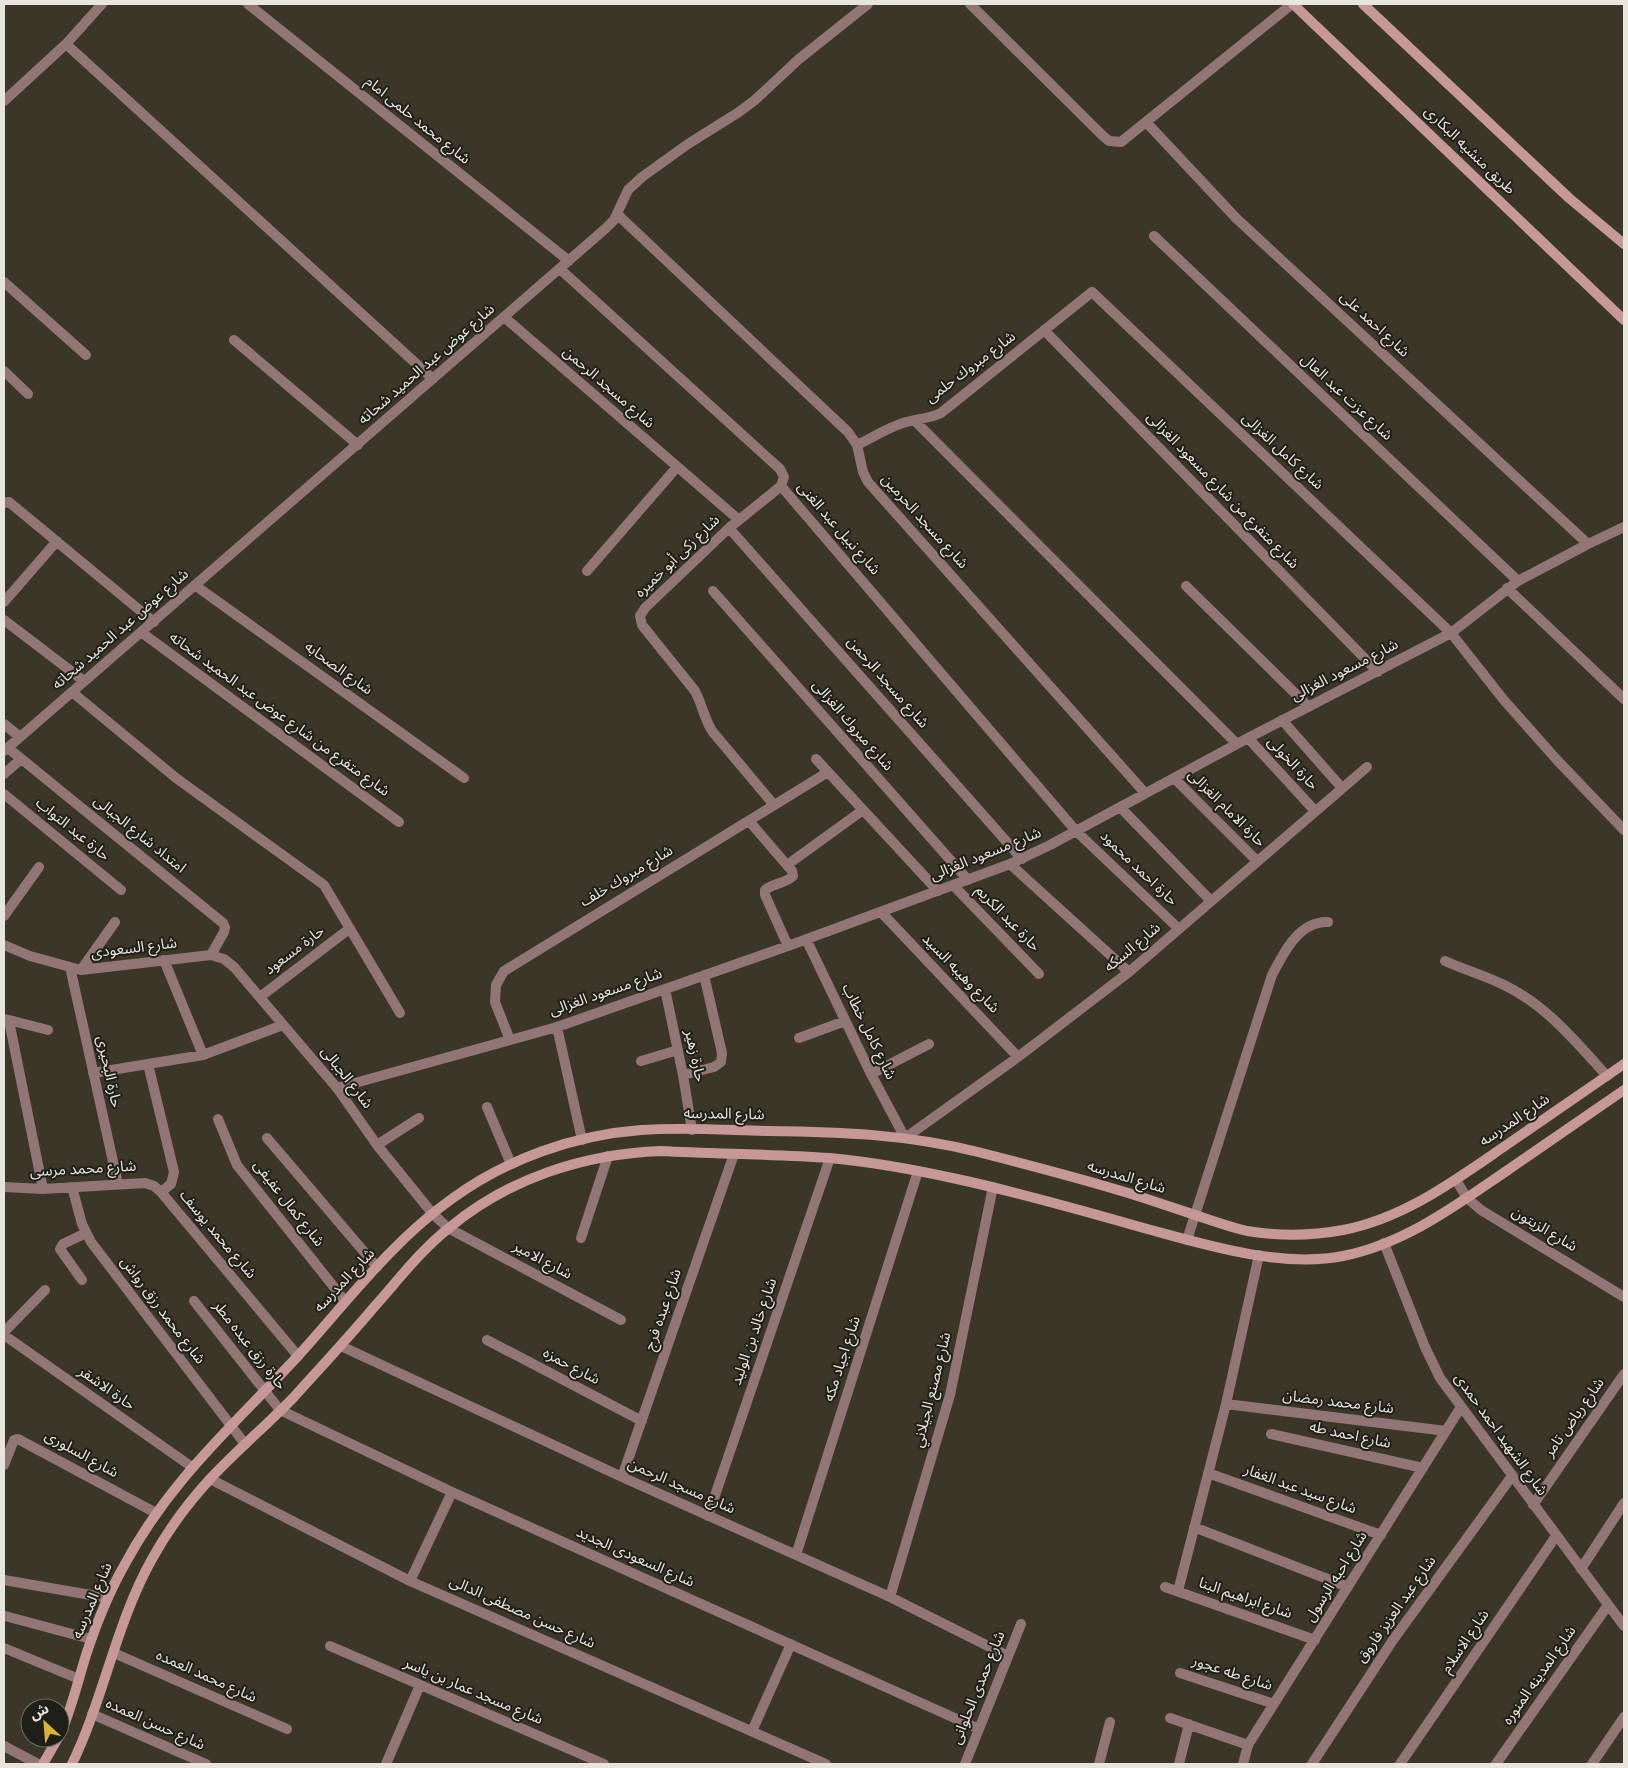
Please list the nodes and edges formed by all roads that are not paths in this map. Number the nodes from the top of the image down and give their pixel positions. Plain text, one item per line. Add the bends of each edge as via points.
1 (102, 4) edge
2 (248, 4) edge
3 (868, 4) edge
4 (970, 4) edge
5 (1293, 4) edge
6 (1363, 4) edge
7 (66, 44) junction
8 (4, 101) edge
9 (1146, 122) junction
10 (617, 214) junction
11 (1154, 236) dead end
12 (1624, 244) edge
13 (569, 261) junction
14 (560, 269) junction
15 (4, 282) edge
16 (1092, 292) joint
17 (504, 317) junction
18 (1624, 320) edge
19 (1044, 330) junction
20 (234, 340) dead end
21 (86, 355) dead end
22 (4, 371) edge
23 (433, 379) junction
24 (28, 394) dead end
25 (914, 421) junction
26 (358, 445) junction
27 (857, 445) junction
28 (676, 467) junction
29 (782, 486) junction
30 (6, 502) edge
31 (739, 520) junction
32 (1624, 527) edge
33 (729, 528) junction
34 (57, 542) junction
35 (1588, 544) junction
36 (587, 570) dead end
37 (1518, 581) junction
38 (196, 586) junction
39 (1186, 586) dead end
40 (1508, 588) junction
41 (713, 591) dead end
42 (4, 602) edge
43 (4, 620) edge
44 (154, 622) junction
45 (141, 632) junction
46 (1451, 633) junction
47 (1378, 672) junction
48 (84, 681) junction
49 (72, 692) junction
50 (1624, 699) edge
51 (1308, 707) junction
52 (1282, 720) junction
53 (4, 724) edge
54 (20, 737) junction
55 (1248, 738) junction
56 (1237, 744) junction
57 (6, 749) edge
58 (21, 758) junction
59 (816, 759) dead end
60 (1367, 767) dead end
61 (828, 772) junction
62 (4, 774) edge
63 (464, 778) dead end
64 (1174, 778) junction
65 (1342, 788) junction
66 (1145, 793) junction
67 (4, 794) edge
68 (774, 805) junction
69 (1120, 807) junction
70 (863, 810) junction
71 (1315, 811) junction
72 (749, 821) junction
73 (399, 822) dead end
74 (1624, 830) edge
75 (1076, 831) junction
76 (1022, 859) junction
77 (1257, 861) junction
78 (1010, 864) junction
79 (787, 865) junction
80 (39, 867) dead end
81 (968, 880) junction
82 (953, 886) junction
83 (121, 890) dead end
84 (938, 891) junction
85 (1212, 901) junction
86 (881, 912) junction
87 (4, 916) edge
88 (116, 922) dead end
89 (1328, 922) dead end
90 (349, 929) junction
91 (1179, 929) junction
92 (806, 939) junction
93 (4, 945) edge
94 (788, 946) junction
95 (211, 955) junction
96 (164, 960) junction
97 (1445, 962) dead end
98 (70, 967) junction
99 (81, 970) junction
100 (1129, 972) junction
101 (1039, 974) dead end
102 (704, 975) junction
103 (665, 989) junction
104 (260, 997) junction
105 (400, 1013) dead end
106 (7, 1020) edge
107 (845, 1021) junction
108 (283, 1025) junction
109 (557, 1026) junction
110 (48, 1030) dead end
111 (799, 1038) dead end
112 (510, 1040) junction
113 (929, 1044) dead end
114 (678, 1050) junction
115 (203, 1055) junction
116 (1018, 1057) junction
117 (641, 1061) dead end
118 (148, 1064) junction
119 (1624, 1064) edge
120 (93, 1073) junction
121 (871, 1074) junction
122 (683, 1075) junction
123 (1607, 1076) junction
124 (337, 1088) junction
125 (1624, 1090) edge
126 (487, 1107) dead end
127 (419, 1118) dead end
128 (218, 1119) dead end
129 (692, 1130) junction
130 (267, 1138) dead end
131 (905, 1138) junction
132 (582, 1140) junction
133 (377, 1145) junction
134 (734, 1154) junction
135 (608, 1156) junction
136 (830, 1158) junction
137 (511, 1164) junction
138 (918, 1171) junction
139 (1456, 1180) junction
140 (118, 1184) junction
141 (72, 1187) junction
142 (993, 1187) junction
143 (4, 1188) edge
144 (44, 1189) junction
145 (161, 1192) junction
146 (1467, 1198) junction
147 (432, 1213) junction
148 (1196, 1215) junction
149 (448, 1228) junction
150 (86, 1233) junction
151 (581, 1238) dead end
152 (1187, 1240) junction
153 (1384, 1243) junction
154 (1259, 1255) junction
155 (377, 1267) junction
156 (82, 1280) dead end
157 (46, 1290) dead end
158 (1624, 1297) edge
159 (194, 1300) dead end
160 (345, 1301) junction
161 (621, 1320) dead end
162 (5, 1336) edge
163 (487, 1340) dead end
164 (341, 1346) junction
165 (298, 1356) junction
166 (1624, 1374) edge
167 (264, 1390) junction
168 (1226, 1404) junction
169 (1460, 1408) junction
170 (280, 1410) junction
171 (642, 1421) junction
172 (230, 1426) junction
173 (1446, 1431) junction
174 (1271, 1434) dead end
175 (245, 1444) junction
176 (4, 1465) edge
177 (192, 1467) junction
178 (1423, 1468) junction
179 (1208, 1473) junction
180 (1512, 1476) junction
181 (622, 1477) junction
182 (210, 1479) junction
183 (452, 1492) junction
184 (1624, 1503) edge
185 (1533, 1505) junction
186 (156, 1513) junction
187 (708, 1516) junction
188 (1194, 1527) junction
189 (1381, 1534) junction
190 (1556, 1536) junction
191 (796, 1555) junction
192 (1581, 1569) junction
193 (4, 1580) edge
194 (410, 1581) junction
195 (1165, 1587) dead end
196 (1348, 1587) junction
197 (1178, 1591) junction
198 (108, 1598) junction
199 (890, 1598) junction
200 (1608, 1605) junction
201 (5, 1616) edge
202 (1021, 1624) dead end
203 (1624, 1626) edge
204 (92, 1639) junction
205 (1315, 1640) junction
206 (791, 1644) junction
207 (330, 1646) dead end
208 (4, 1648) edge
209 (114, 1653) junction
210 (1008, 1656) junction
211 (1180, 1673) dead end
212 (79, 1679) junction
213 (420, 1685) junction
214 (1274, 1704) junction
215 (70, 1709) edge
216 (92, 1714) junction
217 (1624, 1717) edge
218 (1170, 1718) dead end
219 (1110, 1722) dead end
220 (1189, 1724) junction
221 (979, 1729) junction
222 (287, 1730) dead end
223 (752, 1731) junction
224 (1248, 1745) junction
225 (4, 1746) edge
226 (52, 1748) edge
227 (389, 1763) edge
228 (38, 1764) edge
229 (43, 1764) edge
230 (72, 1764) edge
231 (206, 1764) edge
232 (604, 1764) edge
233 (826, 1764) edge
234 (965, 1764) edge
235 (1099, 1764) edge
236 (1179, 1764) edge
237 (1244, 1764) edge
238 (1312, 1764) edge
239 (1400, 1764) edge
240 (1496, 1764) edge
241 (1592, 1764) edge

1 - 7 street
2 - 13 street, شارع محمد حلمى امام
3 - 10 street, شارع عوض عبد الحميد شحاته via 799,59 755,100 642,177 628,190
4 - 9 street via 1109,141 1121,142
5 - 9 street
5 - 18 street, طريق منشيه البكارى
6 - 12 street via 1569,198
7 - 8 street
7 - 23 street
9 - 35 street, شارع احمد على via 1236,218
10 - 13 street, شارع عوض عبد الحميد شحاته via 610,225
10 - 27 street, شارع مسجد الحرمين via 848,432
11 - 37 street, شارع عزت عبد العال
13 - 14 street, شارع عوض عبد الحميد شحاته
14 - 17 street, شارع عوض عبد الحميد شحاته
14 - 29 street, شارع نبيل عبد الغنى via 780,469 784,477
15 - 21 street
16 - 19 street, شارع مبروك حلمى
16 - 46 street, شارع كامل الغزالى
17 - 23 street, شارع عوض عبد الحميد شحاته
17 - 28 street, شارع مسجد الرحمن
19 - 25 street, شارع مبروك حلمى via 941,413
19 - 47 street, شارع متفرع من شارع مسعود الغزالى
20 - 26 street
22 - 24 street
23 - 26 street, شارع عوض عبد الحميد شحاته
25 - 27 street, شارع مبروك حلمى via 894,426
25 - 56 street
26 - 38 street, شارع عوض عبد الحميد شحاته
27 - 66 street, شارع مسجد الحرمين via 868,482
28 - 31 street, شارع مسجد الرحمن
28 - 36 street
29 - 31 street, شارع زكى أبو خميره
29 - 75 street, شارع نبيل عبد الغنى
30 - 34 street
31 - 33 street, شارع زكى أبو خميره
32 - 35 street, شارع مسعود الغزالى
33 - 68 street, شارع زكى أبو خميره via 640,616 642,625 695,691 712,731
33 - 76 street, شارع مسجد الرحمن
34 - 42 street
34 - 44 street
35 - 37 street, شارع مسعود الغزالى
37 - 40 street, شارع مسعود الغزالى
38 - 44 street, شارع عوض عبد الحميد شحاته
38 - 63 street, شارع الصحابه
39 - 51 street
40 - 46 street, شارع مسعود الغزالى
40 - 50 street
41 - 81 street, شارع مبروك الغزالى
43 - 48 street
44 - 45 street, شارع عوض عبد الحميد شحاته
45 - 48 street, شارع عوض عبد الحميد شحاته
45 - 73 street, شارع متفرع من شارع عوض عبد الحميد شحاته
46 - 47 street, شارع مسعود الغزالى
46 - 74 street, شارع كامل الغزالى via 1503,699
47 - 51 street, شارع مسعود الغزالى
48 - 49 street, شارع عوض عبد الحميد شحاته
49 - 54 street, شارع عوض عبد الحميد شحاته
49 - 90 street via 176,778 324,885
51 - 52 street, شارع مسعود الغزالى
52 - 55 street, شارع مسعود الغزالى
52 - 65 street
53 - 54 street
54 - 57 street, شارع عوض عبد الحميد شحاته
55 - 56 street, شارع مسعود الغزالى
55 - 71 street, حارة الخولى
56 - 64 street, شارع مسعود الغزالى
57 - 58 street, امتداد شارع الجبالى
58 - 62 street
58 - 95 street, امتداد شارع الجبالى via 223,923 224,932
59 - 61 street
60 - 65 street, شارع السكه
61 - 68 street, شارع مبروك خلف
61 - 70 street
64 - 66 street, شارع مسعود الغزالى
64 - 77 street, حارة الامام الغزالى
65 - 71 street, شارع السكه
66 - 69 street, شارع مسعود الغزالى
67 - 83 street, حارة عبد التواب
68 - 72 street, شارع مبروك خلف
69 - 75 street, شارع مسعود الغزالى
69 - 85 street
70 - 79 street
70 - 84 street
71 - 77 street, شارع السكه
72 - 79 street
72 - 112 street, شارع مبروك خلف via 504,971 496,986 495,1002
75 - 76 street, شارع مسعود الغزالى
75 - 91 street, حارة احمد محمود
76 - 78 street, شارع مسعود الغزالى
77 - 85 street, شارع السكه
78 - 81 street, شارع مسعود الغزالى
78 - 100 street
79 - 94 street via 793,876 769,887 765,895
80 - 87 street
81 - 82 street, شارع مسعود الغزالى
82 - 84 street, شارع مسعود الغزالى
82 - 101 street, حارة عبد الكريم
84 - 86 street, شارع مسعود الغزالى
85 - 91 street, شارع السكه
86 - 92 street, شارع مسعود الغزالى
86 - 116 street, شارع وهيبه السيد
88 - 99 street
89 - 148 street via 1319,921 1299,934 1272,975
90 - 104 street, حارة مسعود
90 - 105 street
91 - 100 street, شارع السكه
92 - 94 street, شارع مسعود الغزالى
92 - 107 street, شارع كامل خطاب
93 - 98 street, شارع السعودى
94 - 102 street, شارع مسعود الغزالى
95 - 96 street, شارع السعودى
95 - 104 street, شارع الجبالى via 234,967
96 - 99 street, شارع السعودى
96 - 115 street
97 - 123 street via 1506,986 1528,999 1567,1031
98 - 99 street, شارع السعودى
98 - 120 street, حارة البحيرى
100 - 116 street, شارع السكه
102 - 103 street, شارع مسعود الغزالى
102 - 122 street via 722,1053 721,1062
103 - 109 street, شارع مسعود الغزالى
103 - 114 street, حارة زهير
104 - 108 street, شارع الجبالى
106 - 110 street
106 - 144 street
107 - 111 street
107 - 121 street, شارع كامل خطاب
108 - 115 street
108 - 124 street, شارع الجبالى
109 - 112 street, شارع مسعود الغزالى
109 - 132 street
112 - 124 street, شارع مسعود الغزالى
113 - 121 street
114 - 117 street
114 - 122 street, حارة زهير
115 - 118 street
116 - 131 street, شارع السكه
118 - 120 street
118 - 145 street, شارع محمد يوسف via 174,1172 171,1184
119 - 123 street, شارع المدرسه
120 - 140 street, حارة البحيرى
121 - 131 street, شارع كامل خطاب
122 - 129 street, حارة زهير
123 - 139 street, شارع المدرسه
124 - 133 street, شارع الجبالى
125 - 146 street
126 - 137 street
127 - 133 street
128 - 160 street, شارع كمال عفيفى via 238,1165
129 - 131 street, شارع المدرسه via 841,1132
129 - 132 street, شارع المدرسه via 637,1131
130 - 155 street
131 - 148 street, شارع المدرسه via 1056,1173
132 - 137 street, شارع المدرسه
133 - 147 street, شارع الجبالى
134 - 135 street via 661,1151
134 - 136 street
134 - 171 street, شارع عبده فرج
135 - 149 street via 579,1162 523,1182 472,1210
135 - 151 street
136 - 138 street
136 - 187 street, شارع خالد بن الوليد
137 - 147 street, شارع المدرسه
138 - 142 street
138 - 191 street, شارع اجياد مكه
139 - 146 street, شارع الزيتون
139 - 148 street, شارع المدرسه via 1390,1216 1325,1233 1266,1234 1241,1230
140 - 141 street, شارع محمد مرسى
140 - 145 street, شارع محمد مرسى via 145,1183
141 - 144 street, شارع محمد مرسى
141 - 150 street, شارع محمد رزق رواش
142 - 152 street
142 - 199 street, شارع مصنع الجيلاني via 950,1395
143 - 144 street, شارع محمد مرسى
145 - 165 street, شارع محمد يوسف
146 - 153 street via 1419,1228
146 - 158 street, شارع الزيتون via 1481,1210
147 - 149 street, شارع الجبالى
147 - 155 street, شارع المدرسه
148 - 152 street
149 - 161 street, شارع الامير
149 - 164 street
150 - 156 street via 60,1248
150 - 172 street, شارع محمد رزق رواش
152 - 154 street
153 - 154 street via 1364,1251 1322,1259
153 - 169 street, شارع الشهيد احمد حمدى via 1425,1347
154 - 168 street
155 - 160 street, شارع المدرسه
157 - 162 street
159 - 167 street, حارة رزق عبده مطر
160 - 165 street, شارع المدرسه
162 - 177 street, حارة الاشقر
163 - 171 street, شارع حمزه
164 - 170 street
164 - 181 street, شارع مسجد الرحمن
165 - 167 street, شارع المدرسه
166 - 185 street, شارع رياض تامر
167 - 170 street, حارة رزق عبده مطر
167 - 172 street, شارع المدرسه
168 - 173 street, شارع محمد رمضان
168 - 179 street
169 - 173 street, شارع احبه الرسول
169 - 180 street, شارع الشهيد احمد حمدى
170 - 175 street
170 - 183 street, شارع السعودى الجديد
171 - 181 street, شارع عبده فرج
172 - 175 street, شارع محمد رزق رواش
172 - 177 street, شارع المدرسه
173 - 178 street, شارع احبه الرسول
174 - 178 street, شارع احمد طه
175 - 182 street
176 - 186 street, شارع السلورى via 14,1440 22,1440
177 - 186 street, شارع المدرسه
178 - 189 street, شارع احبه الرسول
179 - 188 street
179 - 189 street, شارع سيد عبد الغفار
180 - 185 street, شارع الشهيد احمد حمدى
180 - 238 street, شارع عبد العزيز فاروق via 1393,1640
181 - 187 street, شارع مسجد الرحمن
182 - 194 street, شارع حسن مصطفى الدالى
182 - 209 street via 175,1522 151,1561
183 - 194 street
183 - 206 street, شارع السعودى الجديد
184 - 192 street
185 - 190 street, شارع الشهيد احمد حمدى
186 - 198 street, شارع المدرسه
187 - 191 street, شارع مسجد الرحمن
188 - 196 street
188 - 197 street
189 - 196 street, شارع احبه الرسول
190 - 192 street, شارع الشهيد احمد حمدى
190 - 239 street, شارع الاسلام
191 - 199 street, شارع مسجد الرحمن
192 - 200 street, شارع الشهيد احمد حمدى
193 - 198 street
194 - 223 street, شارع حسن مصطفى الدالى
195 - 197 street, شارع ابراهيم البنا
196 - 205 street, شارع احبه الرسول
197 - 205 street, شارع ابراهيم البنا
198 - 204 street, شارع المدرسه
199 - 210 street, شارع مسجد الرحمن
200 - 203 street, شارع الشهيد احمد حمدى
200 - 240 street, شارع المدينه المنوره
201 - 204 street
202 - 210 street, شارع حمدى الحلوانى
204 - 212 street, شارع المدرسه
205 - 214 street, شارع احبه الرسول
206 - 221 street, شارع السعودى الجديد
206 - 223 street
207 - 213 street, شارع مسجد عمار بن ياسر
208 - 212 street
209 - 216 street
209 - 222 street, شارع محمد العمده
210 - 221 street, شارع حمدى الحلوانى
211 - 214 street, شارع طه عجور
212 - 215 street, شارع المدرسه
213 - 227 street
213 - 232 street, شارع مسجد عمار بن ياسر
214 - 224 street, شارع احبه الرسول
216 - 230 street
216 - 231 street, شارع حسن العمده
217 - 241 street
218 - 220 street
219 - 235 street
220 - 224 street
220 - 236 street
221 - 234 street, شارع حمدى الحلوانى
223 - 233 street, شارع حسن مصطفى الدالى
224 - 237 street, شارع احبه الرسول
225 - 228 street
226 - 229 street, شارع المدرسه

